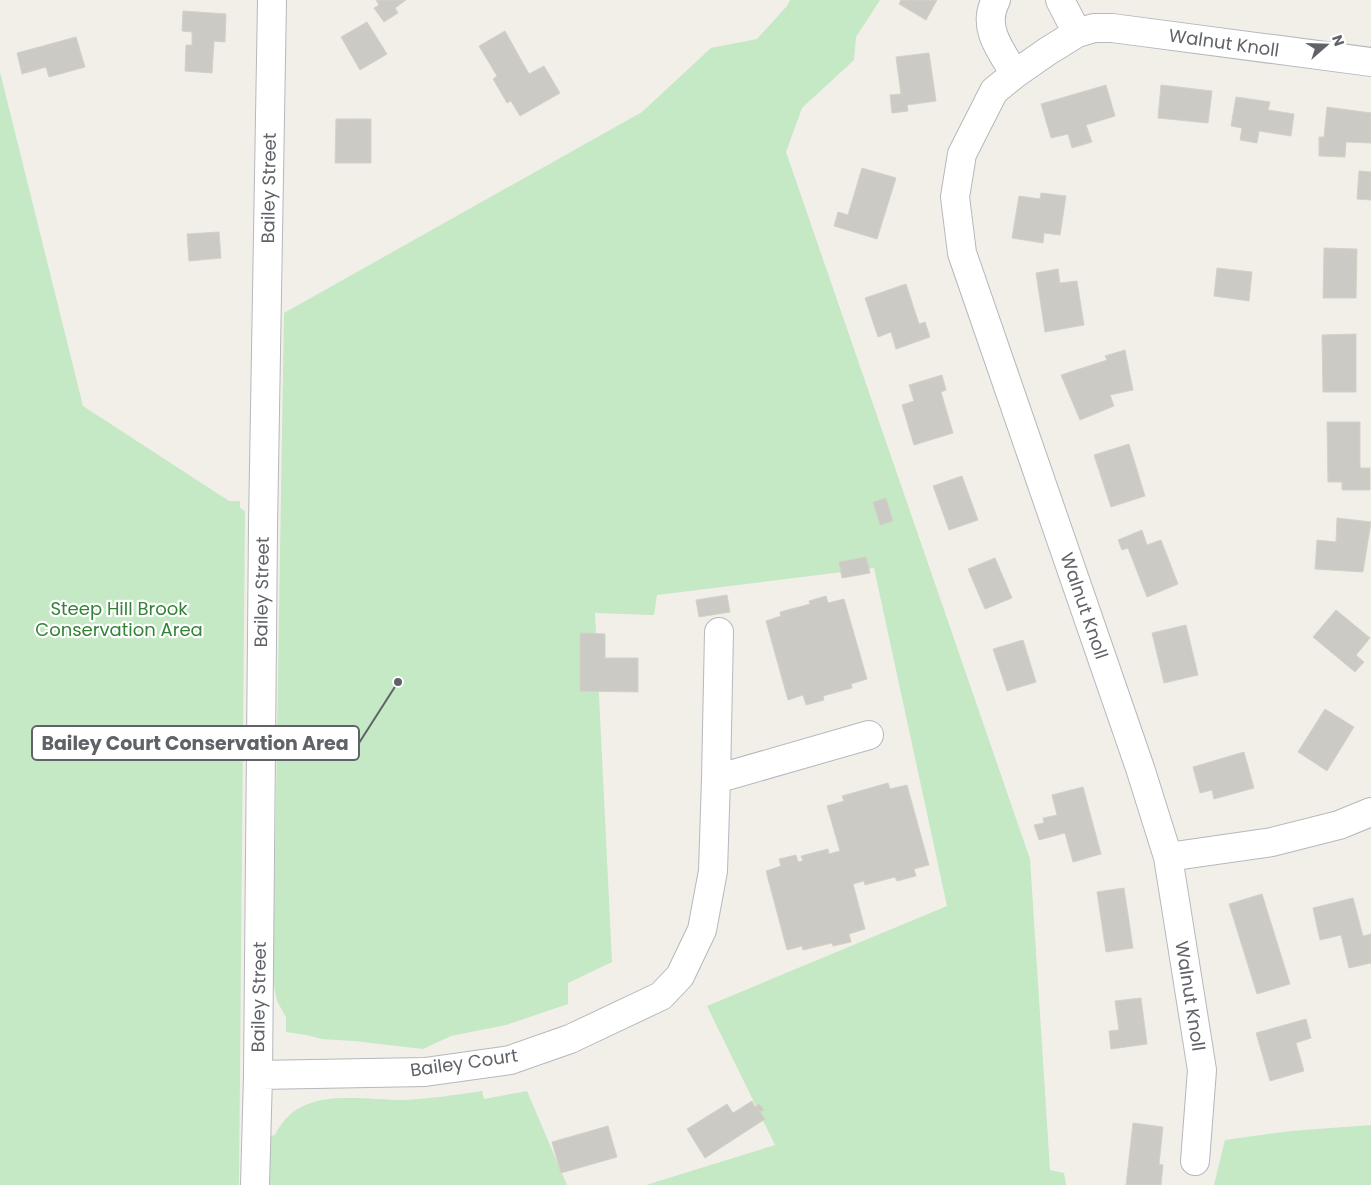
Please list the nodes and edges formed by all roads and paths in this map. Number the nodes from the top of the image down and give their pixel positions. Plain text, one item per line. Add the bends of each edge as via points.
1 (272, 0) edge
2 (996, 0) edge
3 (1060, 0) edge
4 (1078, 33) junction
5 (1371, 62) edge
6 (1015, 74) junction
7 (719, 632) dead end
8 (869, 735) dead end
9 (716, 779) junction
10 (1371, 812) edge
11 (1168, 856) junction
12 (258, 1075) junction
13 (1195, 1161) dead end
14 (255, 1185) edge

1 - 12 street, Bailey Street
2 - 6 street via 991,30
3 - 4 street
4 - 5 street, Walnut Knoll via 1094,28 1112,28
4 - 6 street, Walnut Knoll
6 - 11 street, Walnut Knoll via 994,91 962,154 955,197 962,252
7 - 9 street, Bailey Court
8 - 9 street
9 - 12 street, Bailey Court via 713,871 702,930 680,976 660,996 570,1039 510,1060 425,1072
10 - 11 street via 1339,825 1272,842
11 - 13 street, Walnut Knoll via 1202,1070
12 - 14 street, Bailey Street

